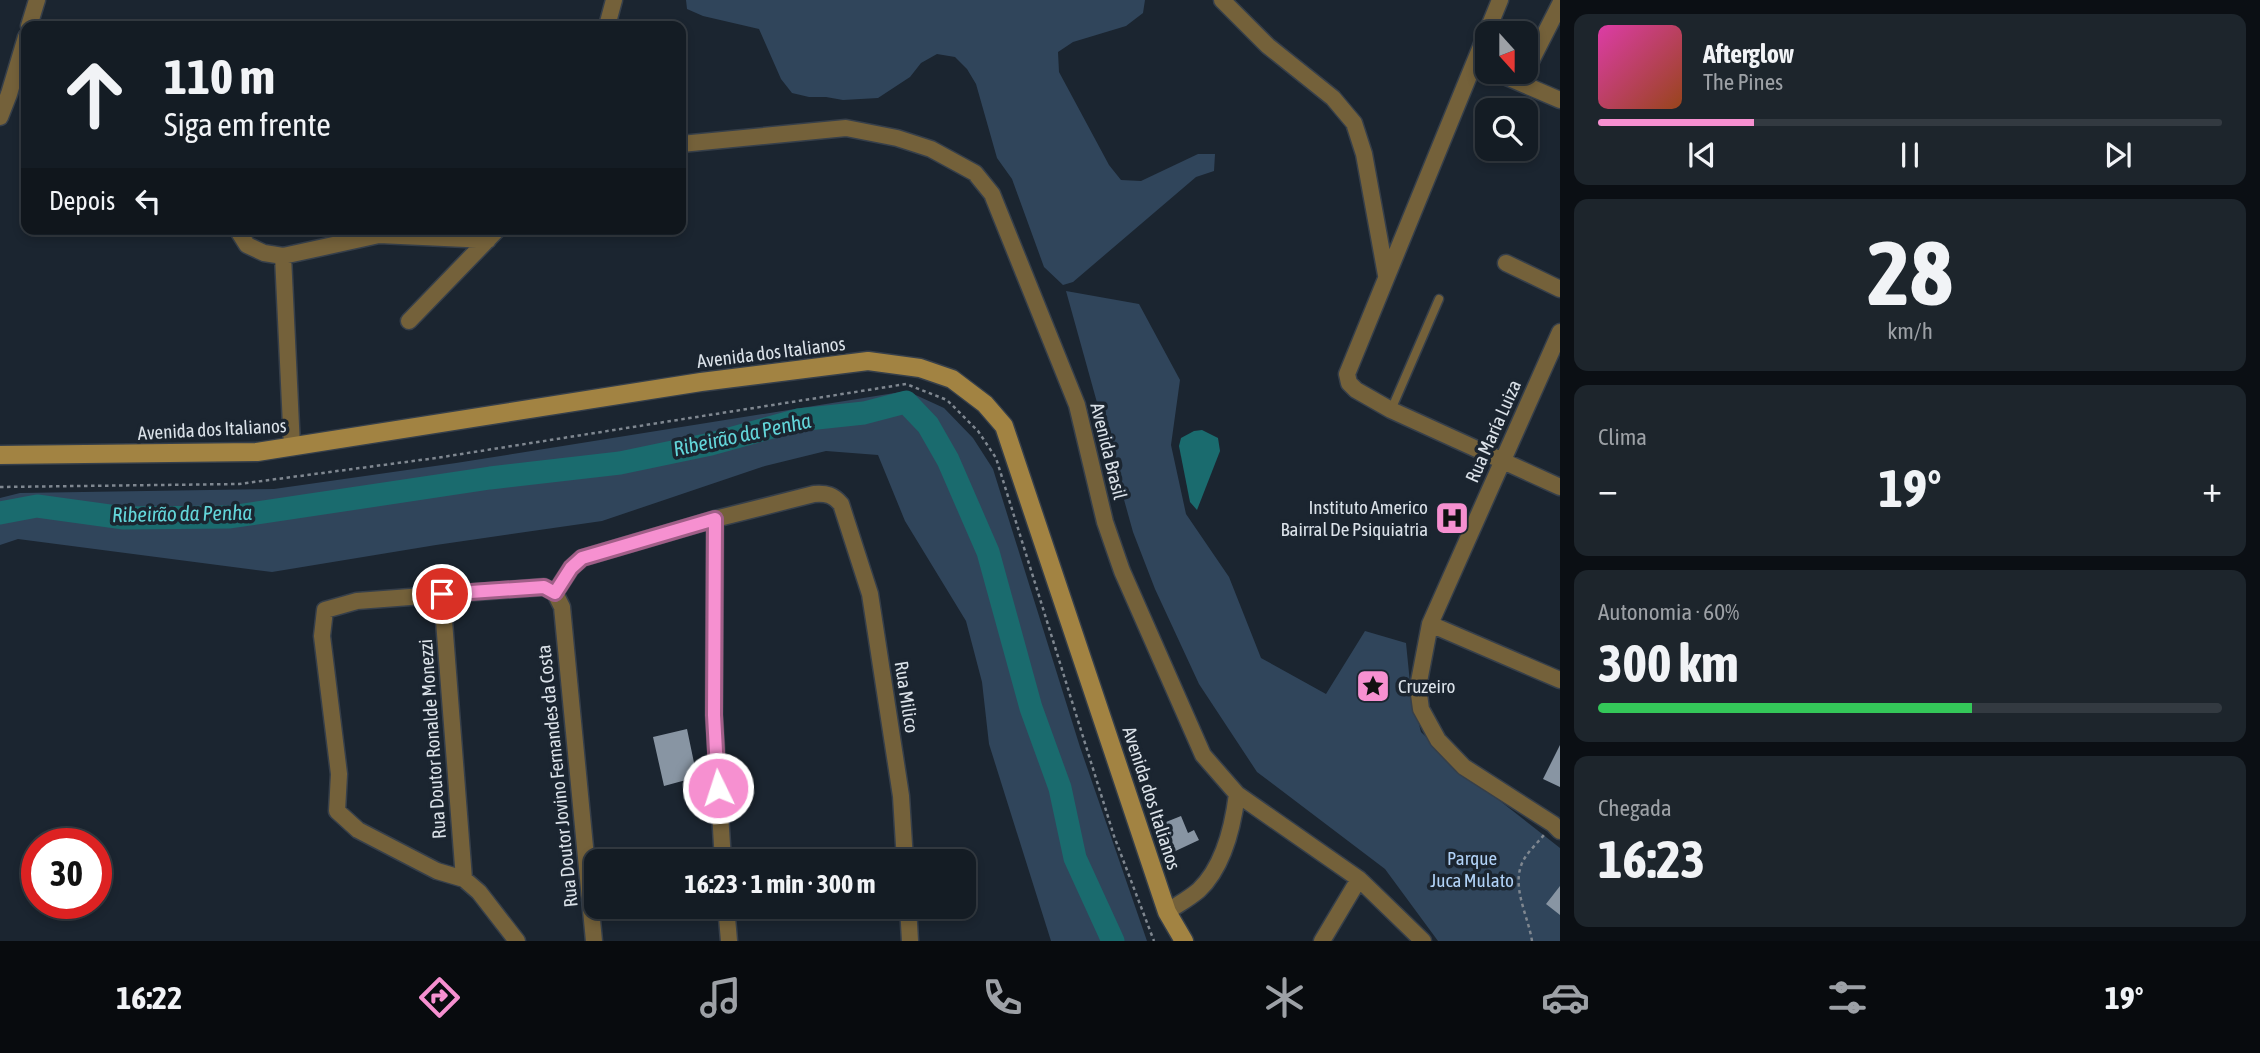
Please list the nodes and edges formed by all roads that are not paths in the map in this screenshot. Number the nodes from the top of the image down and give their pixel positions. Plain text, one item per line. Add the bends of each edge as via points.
1 (37, 0) edge
2 (614, 0) edge
3 (1222, 0) edge
4 (1500, 0) edge
5 (1560, 4) edge
6 (31, 21) edge
7 (608, 21) edge
8 (1538, 47) edge
9 (21, 52) edge
10 (14, 72) edge
11 (1537, 84) edge
12 (1560, 100) edge
13 (0, 117) edge
14 (686, 144) edge
15 (241, 235) edge
16 (493, 235) edge
17 (283, 256) junction
18 (1506, 263) dead end
19 (1386, 278) junction
20 (1560, 289) edge
21 (1439, 299) dead end
22 (409, 321) dead end
23 (1560, 332) edge
24 (1391, 410) junction
25 (292, 447) junction
26 (0, 455) edge
27 (1504, 461) junction
28 (1560, 487) edge
29 (715, 519) junction
30 (442, 594) junction
31 (559, 600) junction
32 (1430, 624) junction
33 (1560, 680) edge
34 (1237, 794) junction
35 (1557, 828) edge
36 (722, 849) edge
37 (904, 849) edge
38 (464, 879) junction
39 (1359, 879) junction
40 (727, 919) edge
41 (909, 919) edge
42 (1175, 926) edge
43 (517, 941) edge
44 (594, 941) edge
45 (729, 941) edge
46 (910, 941) edge
47 (1198, 941) edge
48 (1322, 941) edge
49 (1423, 941) edge

1 - 6 street
2 - 7 street
3 - 19 street via 1268,46 1333,98 1354,123 1364,154
4 - 19 street
5 - 8 street
9 - 10 street
10 - 13 street
11 - 12 street
14 - 34 street, Avenida Brasil via 846,128 931,149 975,173 992,194 1077,405 1105,522 1122,571 1203,755
15 - 17 street via 247,245
16 - 17 street via 379,235
16 - 22 street
17 - 25 street
18 - 20 street
19 - 24 street via 1347,374 1356,390
21 - 24 lane
23 - 27 street, Rua María Luiza
24 - 27 street
25 - 26 main road, Avenida dos Italianos via 257,452
25 - 42 main road, Avenida dos Italianos via 701,382 868,361 920,368 953,380 985,404 1004,426
27 - 28 street
27 - 32 street, Rua María Luiza
29 - 31 street, Rua Milico via 582,558 571,568
29 - 36 street via 714,715
29 - 37 street, Rua Milico via 825,493 841,504 870,594 901,796
30 - 31 street via 544,587
30 - 38 street, Rua Doutor Ronalde Monezzi
30 - 38 street via 357,601 325,610 322,636 339,774 337,811 358,830 437,871
31 - 44 street, Rua Doutor Jovino Fernandes da Costa
32 - 33 street
32 - 35 street, Rua María Luiza via 1418,687 1421,709 1438,740 1464,767
34 - 39 street, Avenida Brasil
34 - 42 street via 1233,826 1214,872
38 - 43 street
39 - 48 street
39 - 49 street, Avenida Brasil
40 - 45 street
41 - 46 street
42 - 47 main road

